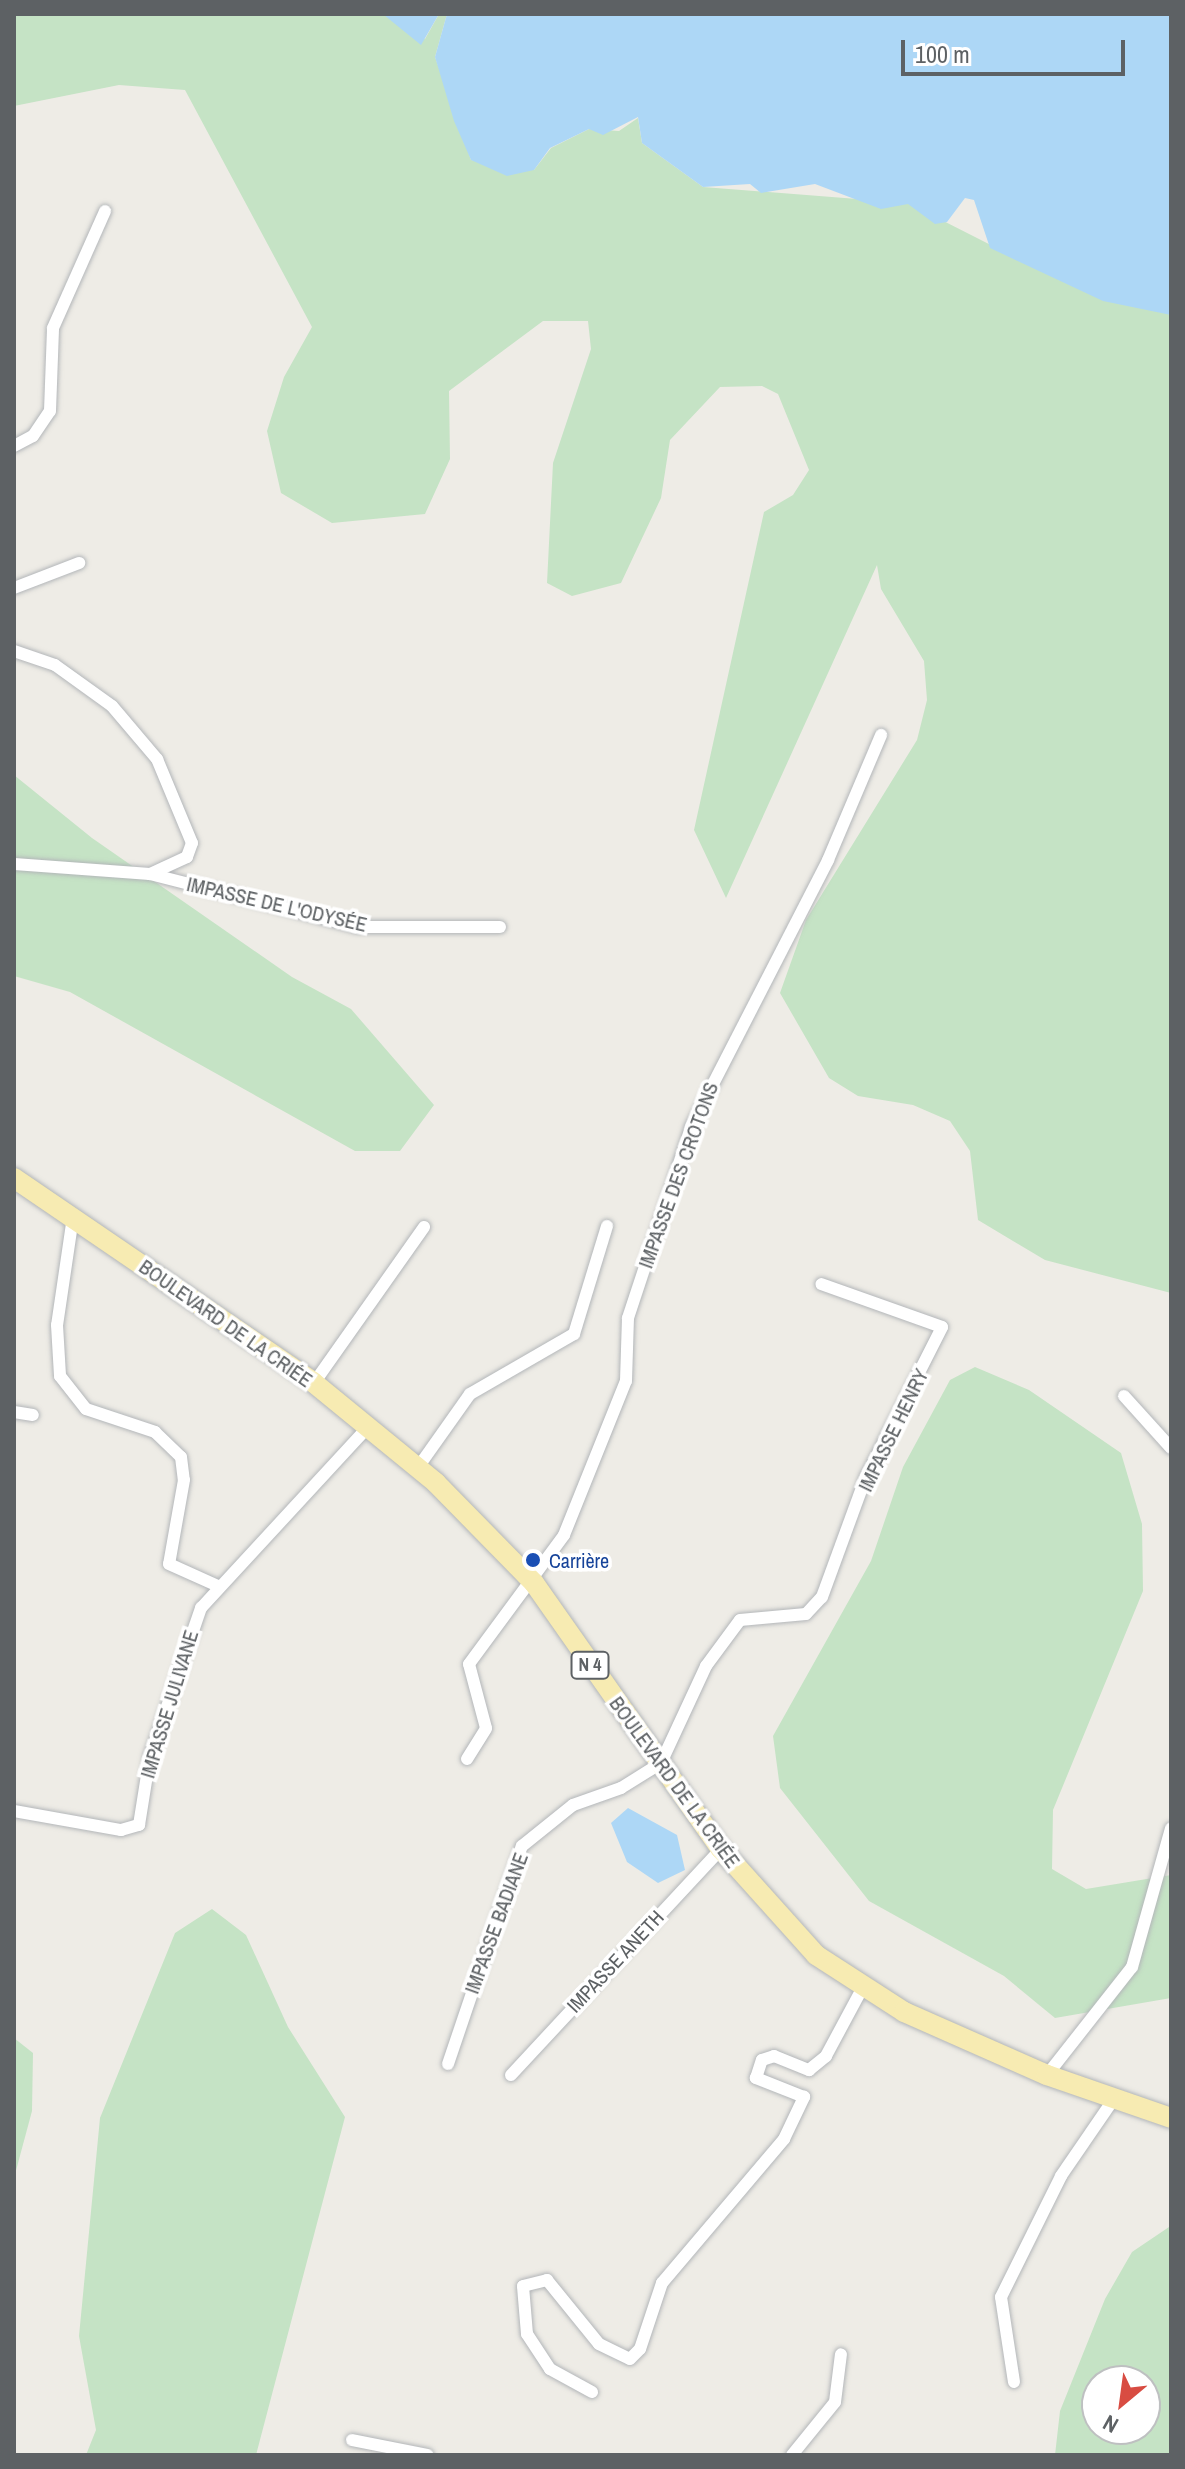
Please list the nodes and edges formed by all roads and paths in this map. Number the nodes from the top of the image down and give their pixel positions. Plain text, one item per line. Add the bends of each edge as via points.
1 (105, 211) dead end
2 (14, 446) edge
3 (79, 563) dead end
4 (14, 588) edge
5 (14, 651) edge
6 (881, 735) dead end
7 (14, 864) edge
8 (150, 874) junction
9 (500, 927) dead end
10 (14, 1178) edge
11 (73, 1217) junction
12 (607, 1226) dead end
13 (424, 1227) dead end
14 (821, 1284) dead end
15 (314, 1383) junction
16 (1124, 1396) dead end
17 (14, 1412) edge
18 (33, 1415) dead end
19 (370, 1425) junction
20 (1171, 1448) edge
21 (419, 1466) junction
22 (534, 1583) junction
23 (218, 1586) junction
24 (467, 1759) dead end
25 (661, 1763) junction
26 (14, 1811) edge
27 (1171, 1828) edge
28 (721, 1849) junction
29 (862, 1989) junction
30 (448, 2064) dead end
31 (511, 2075) dead end
32 (1047, 2075) junction
33 (1115, 2097) junction
34 (1171, 2118) edge
35 (841, 2354) dead end
36 (1014, 2382) dead end
37 (592, 2392) dead end
38 (352, 2440) dead end
39 (428, 2455) edge
40 (792, 2455) edge

1 - 2 street via 53,328 50,411 33,436
3 - 4 street
5 - 8 street via 86,685 157,759 192,843 187,857
6 - 22 street, IMPASSE DES CROTONS via 828,860 691,1127 628,1318 626,1381 564,1535
7 - 8 street, IMPASSE DE L'ODYSÉE
8 - 9 street, IMPASSE DE L'ODYSÉE via 358,927
10 - 11 main road, BOULEVARD DE LA CRIÉE / N 4
11 - 15 main road, BOULEVARD DE LA CRIÉE / N 4
11 - 23 street via 57,1325 60,1376 86,1409 155,1432 181,1457 184,1480 169,1564 177,1574
12 - 21 street via 574,1334 470,1394
13 - 15 street
14 - 25 street, IMPASSE HENRY via 942,1327 866,1477 822,1597 806,1614 740,1620 706,1666
15 - 19 main road, BOULEVARD DE LA CRIÉE / N 4
16 - 20 street
17 - 18 street
19 - 21 main road, BOULEVARD DE LA CRIÉE / N 4
19 - 23 street, IMPASSE JULIVANE
21 - 22 main road, BOULEVARD DE LA CRIÉE / N 4
22 - 24 street, IMPASSE DES CROTONS via 469,1664 486,1728
22 - 25 main road, BOULEVARD DE LA CRIÉE / N 4
23 - 26 street, IMPASSE JULIVANE via 186,1643 147,1766 139,1825 121,1830
25 - 28 main road, BOULEVARD DE LA CRIÉE / N 4
25 - 30 street, IMPASSE BADIANE via 573,1805 522,1846
27 - 32 street via 1132,1967
28 - 29 main road, BOULEVARD DE LA CRIÉE / N 4 via 816,1955
28 - 31 street, IMPASSE ANETH
29 - 32 main road, BOULEVARD DE LA CRIÉE / N 4
29 - 37 street via 826,2056 809,2070 774,2056 762,2060 756,2078 804,2097 784,2139 662,2283 640,2349 630,2359 599,2344 547,2280 523,2286 527,2334 550,2369
32 - 33 main road, BOULEVARD DE LA CRIÉE / N 4
33 - 34 main road, BOULEVARD DE LA CRIÉE / N 4
33 - 36 street via 1061,2176 1001,2297
35 - 40 street via 835,2402
38 - 39 street

